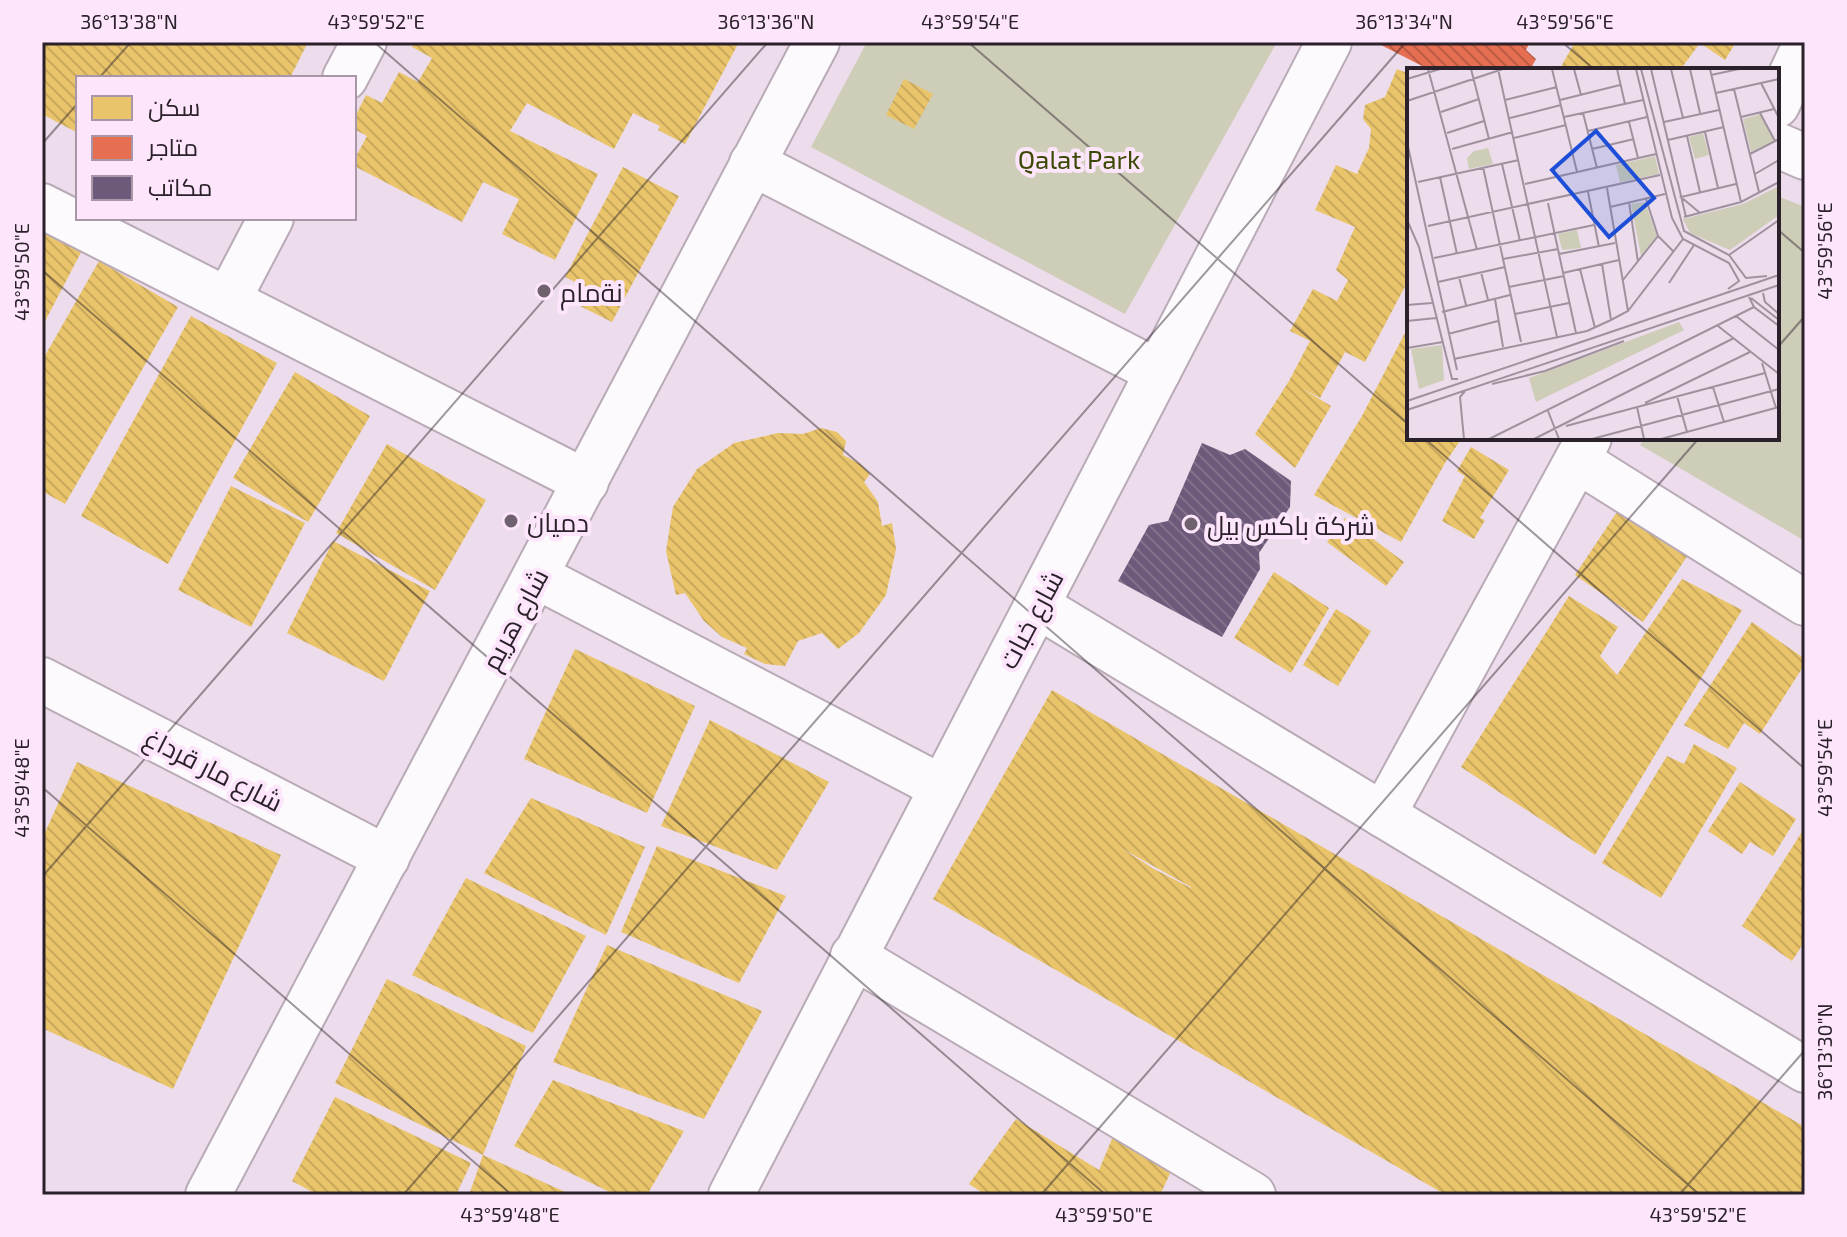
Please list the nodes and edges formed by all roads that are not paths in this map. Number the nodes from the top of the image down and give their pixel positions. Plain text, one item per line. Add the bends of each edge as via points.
1 (364, 42) edge
2 (817, 42) edge
3 (1329, 42) edge
4 (1805, 45) edge
5 (346, 76) edge
6 (1779, 101) edge
7 (1779, 146) edge
8 (1805, 157) edge
9 (752, 163) junction
10 (42, 206) edge
11 (270, 220) edge
12 (228, 300) junction
13 (1158, 372) junction
14 (1583, 449) edge
15 (586, 482) junction
16 (536, 576) junction
17 (1805, 603) edge
18 (1038, 606) junction
19 (42, 680) edge
20 (941, 787) junction
21 (1383, 815) junction
22 (387, 858) junction
23 (853, 956) junction
24 (1805, 1070) edge
25 (208, 1195) edge
26 (731, 1195) edge
27 (1253, 1195) edge

1 - 5 street
2 - 9 street, شارع هريم
3 - 13 street, شارع خبات
4 - 6 street
7 - 8 street
9 - 13 street
9 - 15 street, شارع هريم
10 - 12 street
11 - 12 street
12 - 15 street
13 - 18 street, شارع خبات
14 - 17 street
14 - 21 street
15 - 16 street, شارع هريم
16 - 20 street
16 - 22 street, شارع هريم
18 - 20 street, شارع خبات
18 - 21 street
19 - 22 street, شارع مار قرداغ
20 - 23 street, شارع خبات
21 - 24 street
22 - 25 street, شارع هريم
23 - 26 street, شارع خبات
23 - 27 street

